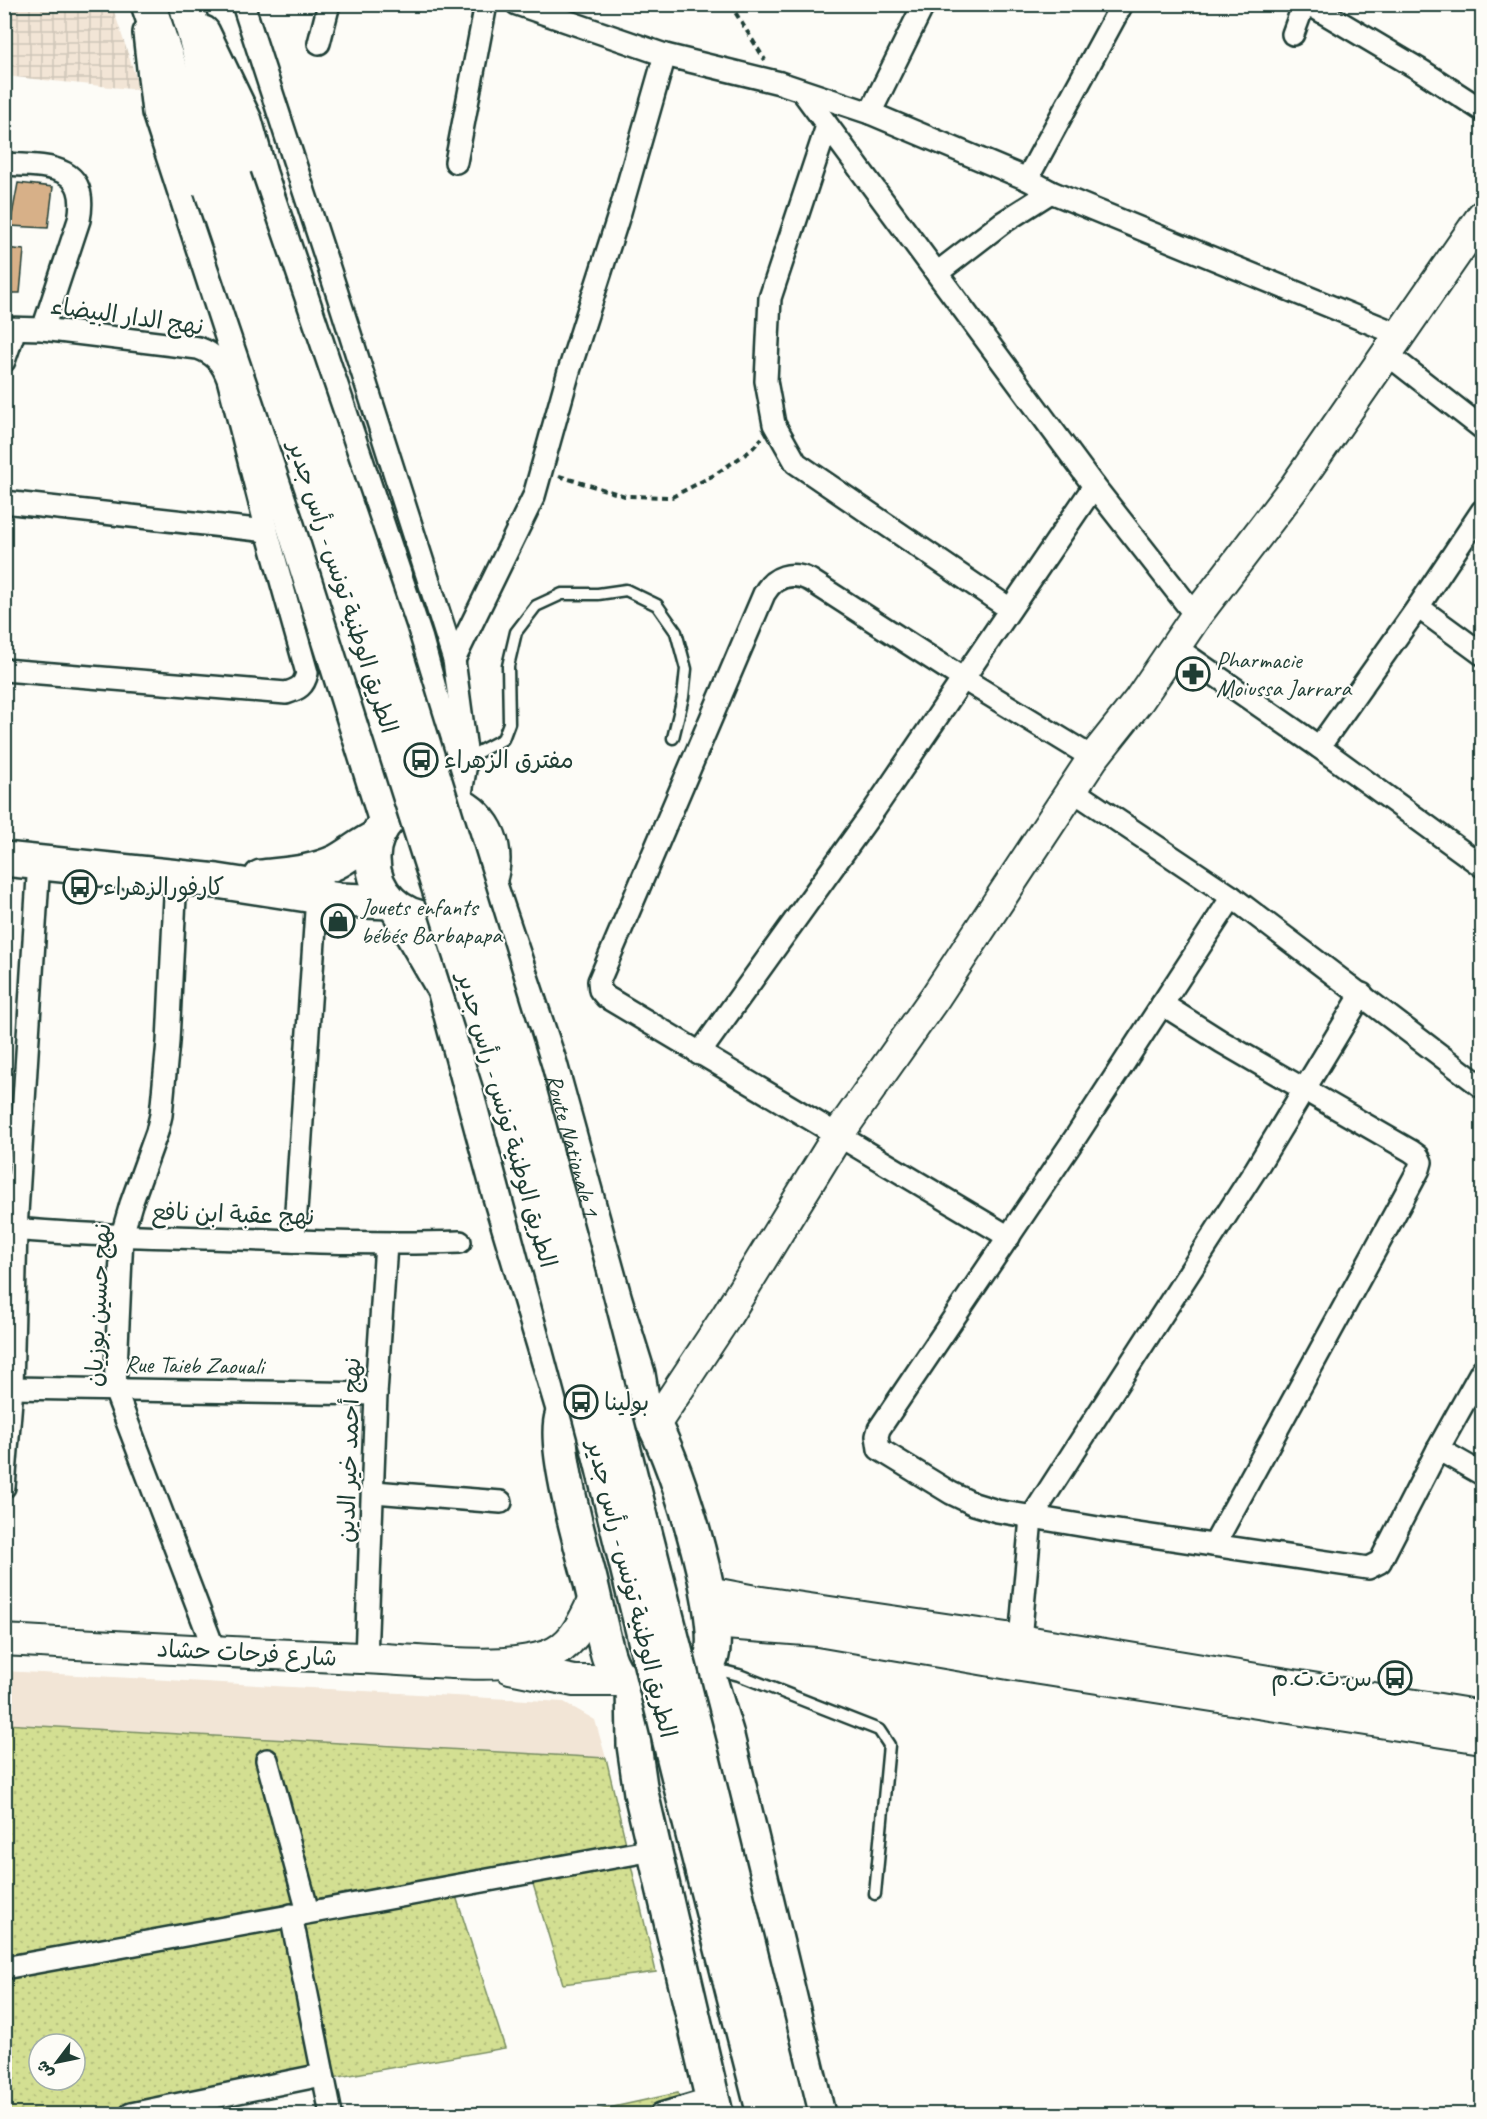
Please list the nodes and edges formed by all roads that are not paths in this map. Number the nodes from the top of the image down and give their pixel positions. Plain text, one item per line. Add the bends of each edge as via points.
1 (148, 4) edge
2 (188, 4) edge
3 (243, 4) edge
4 (329, 4) edge
5 (486, 4) edge
6 (517, 4) edge
7 (924, 4) edge
8 (1122, 4) edge
9 (1304, 4) edge
10 (1310, 4) edge
11 (1293, 33) dead end
12 (319, 43) dead end
13 (665, 55) junction
14 (802, 92) junction
15 (1482, 110) edge
16 (870, 113) junction
17 (827, 126) junction
18 (456, 162) dead end
19 (4, 164) edge
20 (1027, 179) junction
21 (223, 183) junction
22 (1051, 192) junction
23 (1482, 216) edge
24 (937, 273) junction
25 (10, 328) edge
26 (43, 329) junction
27 (1393, 344) junction
28 (4, 361) edge
29 (1482, 428) edge
30 (1094, 486) junction
31 (4, 502) edge
32 (1482, 511) edge
33 (267, 531) junction
34 (1418, 607) junction
35 (1010, 609) junction
36 (1196, 616) junction
37 (1175, 647) junction
38 (1482, 654) edge
39 (454, 660) junction
40 (4, 670) edge
41 (962, 678) junction
42 (673, 738) dead end
43 (1319, 747) junction
44 (467, 758) junction
45 (1093, 758) junction
46 (1072, 790) junction
47 (452, 802) junction
48 (381, 829) junction
49 (4, 859) edge
50 (39, 861) junction
51 (1482, 866) edge
52 (176, 876) junction
53 (217, 881) junction
54 (489, 882) junction
55 (317, 896) junction
56 (1232, 897) junction
57 (393, 905) junction
58 (1362, 994) junction
59 (1162, 1004) junction
60 (699, 1054) junction
61 (1482, 1087) edge
62 (1304, 1089) junction
63 (838, 1135) junction
64 (10, 1228) edge
65 (123, 1235) junction
66 (1009, 1237) junction
67 (294, 1241) junction
68 (460, 1242) dead end
69 (386, 1244) junction
70 (1482, 1370) edge
71 (12, 1388) junction
72 (115, 1390) junction
73 (376, 1394) junction
74 (564, 1412) junction
75 (649, 1418) junction
76 (1438, 1449) junction
77 (1482, 1474) edge
78 (4, 1487) edge
79 (374, 1492) junction
80 (501, 1502) dead end
81 (1031, 1518) junction
82 (1214, 1545) junction
83 (594, 1599) junction
84 (710, 1608) junction
85 (4, 1640) edge
86 (1020, 1640) junction
87 (215, 1652) junction
88 (366, 1658) junction
89 (489, 1663) junction
90 (706, 1667) junction
91 (630, 1682) junction
92 (1482, 1716) edge
93 (1482, 1738) edge
94 (267, 1760) dead end
95 (653, 1850) junction
96 (874, 1893) dead end
97 (300, 1914) junction
98 (4, 1968) edge
99 (322, 2075) junction
100 (714, 2107) edge
101 (130, 2115) edge
102 (331, 2115) edge
103 (661, 2115) edge
104 (764, 2115) edge
105 (790, 2115) edge
106 (818, 2115) edge

1 - 21 main road, الطريق الوطنية تونس - رأس جدير
1 - 48 main road via 159,112 287,505
2 - 21 main road, الطريق الوطنية تونس - رأس جدير
2 - 47 main road via 245,121 416,640 447,756
3 - 39 street
4 - 12 street
5 - 18 street
6 - 13 street
7 - 16 street
8 - 20 street
9 - 11 street
10 - 15 street
13 - 14 street
13 - 39 street via 534,496
14 - 16 street
14 - 17 street
16 - 20 street
17 - 24 street
17 - 35 street via 770,298 766,381 774,424 796,463
19 - 26 street via 45,166 64,172 79,189 79,220
20 - 22 street
21 - 104 main road, الطريق الوطنية تونس - رأس جدير, bridge via 321,514 499,1078 597,1444
21 - 105 main road, الطريق الوطنية تونس - رأس جدير, bridge via 390,635 524,1071 704,1763
22 - 24 street via 1002,223
22 - 27 street
23 - 27 street
24 - 30 street
25 - 26 street, نهج الدار البيضاء
25 - 28 street
26 - 33 street, نهج الدار البيضاء via 210,352 228,379
27 - 29 street
27 - 36 street via 1296,485
30 - 35 street
30 - 36 street
31 - 33 street
32 - 34 street
33 - 40 street, نهج الدار البيضاء via 308,673 298,689 286,693
34 - 38 street
34 - 43 street
35 - 41 street
36 - 37 street
37 - 43 street
37 - 45 street
39 - 44 street
41 - 45 street
41 - 60 street via 874,810
41 - 60 street via 800,575 784,576 769,586 599,981 606,997
42 - 44 lane via 686,669 676,632 657,605 626,590 562,594 536,606 516,632 508,666 509,723 503,739
43 - 51 street
44 - 47 street
45 - 46 street
46 - 56 street
46 - 63 street via 936,996
47 - 48 main road via 413,802 398,810
47 - 54 main road via 471,813 489,837
48 - 53 main road via 336,861 310,870
48 - 57 main road via 373,854 374,871
49 - 50 main road
50 - 52 main road
50 - 64 street
52 - 53 main road
52 - 65 street, نهج حسين بوزيان via 161,1115
53 - 55 main road
54 - 57 main road via 477,900 459,913 438,919 416,917
54 - 75 main road, Route Nationale 1 via 550,1064
55 - 57 main road
55 - 67 street
56 - 58 street
56 - 59 street
57 - 74 main road via 444,989
58 - 61 street
58 - 62 street
59 - 62 street
59 - 66 street
60 - 63 street
62 - 81 street
62 - 82 street via 1411,1151 1420,1159 1420,1165
63 - 66 street
63 - 75 street via 726,1317
64 - 65 street, نهج عقبة ابن نافع
64 - 71 street
65 - 67 street, نهج عقبة ابن نافع
65 - 72 street, نهج حسين بوزيان
66 - 81 street via 879,1429 877,1443 879,1449 959,1496 997,1511
67 - 69 street, نهج عقبة ابن نافع
68 - 69 street, نهج عقبة ابن نافع
69 - 73 street, نهج أحمد خير الدين
70 - 76 street
71 - 72 street, Rue Taieb Zaouali
71 - 78 street
72 - 73 street, Rue Taieb Zaouali
72 - 87 street, نهج حسين بوزيان
73 - 79 street, نهج أحمد خير الدين
74 - 75 main road via 577,1396 601,1389 625,1393
74 - 83 main road via 561,1449
75 - 84 main road, Route Nationale 1 via 686,1508
76 - 77 street
76 - 82 street via 1376,1566 1361,1568
79 - 80 street
79 - 88 street, نهج أحمد خير الدين
81 - 82 street
81 - 86 street
83 - 89 street via 576,1635 556,1652 533,1659
83 - 91 main road via 611,1662 618,1674
84 - 86 street via 755,1601
84 - 90 main road, Route Nationale 1 via 712,1655
84 - 93 street via 1015,1665
85 - 87 street, شارع فرحات حشاد
86 - 92 street
87 - 88 street, شارع فرحات حشاد
88 - 89 street, شارع فرحات حشاد
89 - 91 street via 574,1681
90 - 91 main road via 676,1679
90 - 96 lane via 739,1675 879,1730 883,1735 889,1745
90 - 106 main road via 726,1732
91 - 95 main road via 634,1745
94 - 97 street
95 - 97 street
95 - 100 main road
97 - 98 street
97 - 99 street
99 - 101 street
99 - 102 street
100 - 103 street

